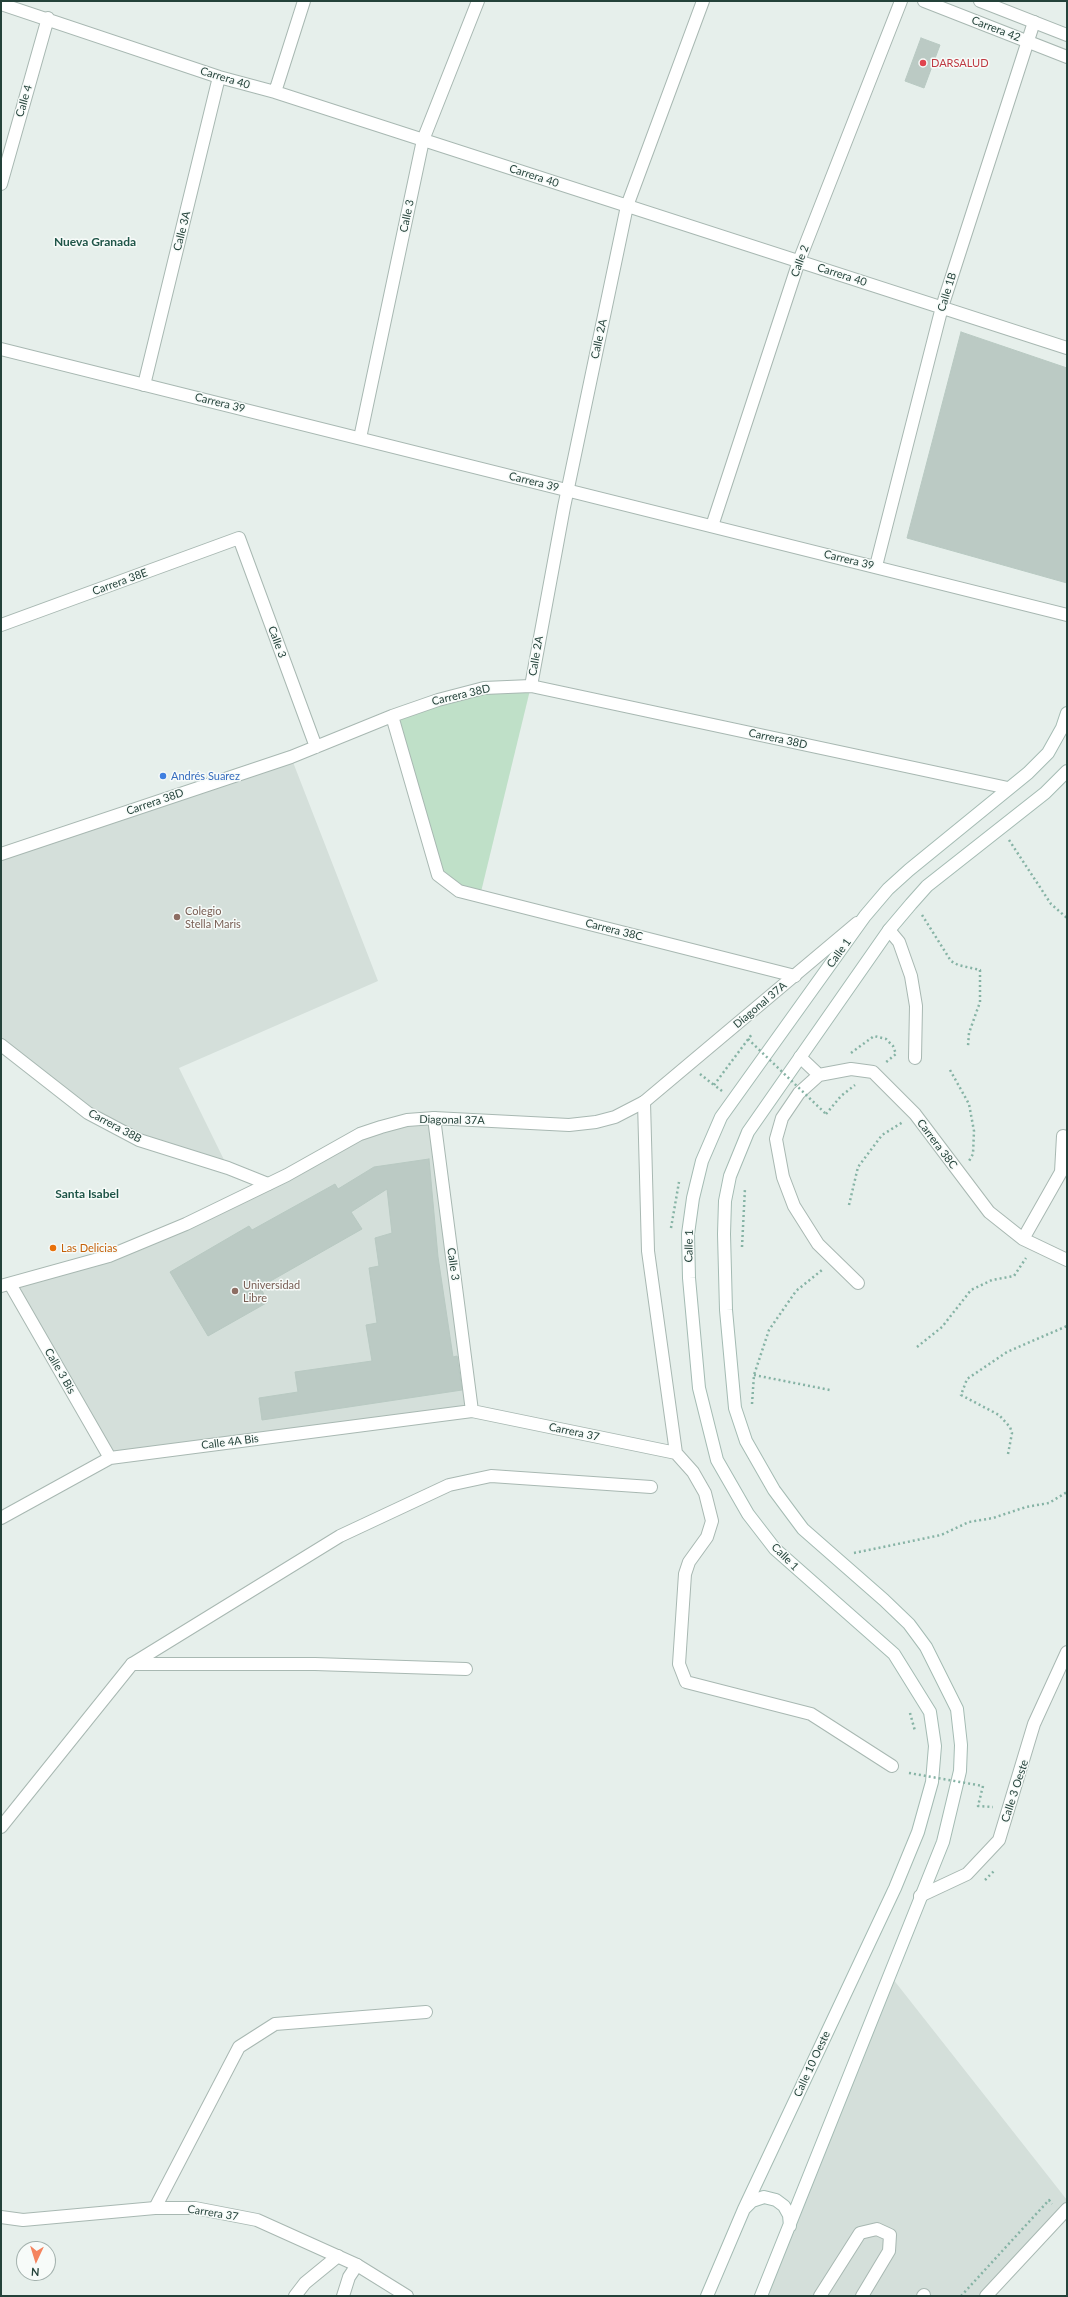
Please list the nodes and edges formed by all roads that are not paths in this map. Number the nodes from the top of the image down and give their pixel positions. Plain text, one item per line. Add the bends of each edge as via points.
1 (304, 1) edge
2 (478, 1) edge
3 (703, 1) edge
4 (901, 1) edge
5 (924, 1) edge
6 (980, 1) edge
7 (1, 4) edge
8 (48, 18) junction
9 (1034, 22) junction
10 (1067, 35) edge
11 (1028, 42) junction
12 (1067, 57) edge
13 (219, 77) junction
14 (275, 92) junction
15 (423, 140) junction
16 (1, 184) edge
17 (627, 206) junction
18 (799, 262) junction
19 (942, 307) junction
20 (1067, 348) edge
21 (1, 349) edge
22 (144, 384) junction
23 (360, 438) junction
24 (567, 490) junction
25 (712, 526) junction
26 (239, 538) joint
27 (876, 566) junction
28 (1067, 615) edge
29 (1, 625) edge
30 (531, 686) junction
31 (1067, 713) edge
32 (392, 716) junction
33 (316, 747) junction
34 (1067, 772) edge
35 (1008, 788) junction
36 (1, 854) edge
37 (865, 916) junction
38 (889, 930) junction
39 (794, 976) junction
40 (1, 1045) edge
41 (800, 1057) junction
42 (915, 1058) dead end
43 (819, 1074) junction
44 (644, 1102) junction
45 (434, 1118) junction
46 (1063, 1136) dead end
47 (268, 1184) junction
48 (1028, 1242) junction
49 (1067, 1260) edge
50 (858, 1284) dead end
51 (5, 1285) edge
52 (472, 1411) junction
53 (676, 1453) junction
54 (110, 1458) junction
55 (651, 1487) dead end
56 (1, 1518) edge
57 (1067, 1652) edge
58 (132, 1664) junction
59 (466, 1669) dead end
60 (892, 1766) dead end
61 (1, 1828) edge
62 (918, 1832) joint
63 (920, 1896) junction
64 (426, 2012) dead end
65 (156, 2208) junction
66 (744, 2209) junction
67 (1067, 2209) edge
68 (1, 2217) edge
69 (790, 2226) junction
70 (338, 2256) junction
71 (358, 2265) junction
72 (295, 2296) edge
73 (343, 2296) edge
74 (407, 2296) edge
75 (707, 2296) edge
76 (761, 2296) edge
77 (820, 2296) edge
78 (862, 2296) edge
79 (986, 2296) edge

1 - 14 street
2 - 15 street, Calle 3
3 - 17 street, Calle 2A
4 - 18 street, Calle 2
5 - 11 street, Carrera 42
6 - 9 street, Carrera 42
7 - 8 street, Carrera 40
8 - 13 street, Carrera 40
8 - 16 street, Calle 4
9 - 10 street, Carrera 42
9 - 11 street, Calle 1B
11 - 12 street, Carrera 42
11 - 19 street, Calle 1B
13 - 14 street, Carrera 40
13 - 22 street, Calle 3A
14 - 15 street, Carrera 40
15 - 17 street, Carrera 40
15 - 23 street, Calle 3
17 - 18 street, Carrera 40
17 - 24 street, Calle 2A
18 - 19 street, Carrera 40
18 - 25 street, Calle 2
19 - 20 street, Carrera 40
19 - 27 street, Calle 1B
21 - 22 street, Carrera 39
22 - 23 street, Carrera 39
23 - 24 street, Carrera 39
24 - 25 street, Carrera 39
24 - 30 street, Calle 2A
25 - 27 street, Carrera 39
26 - 29 street, Carrera 38E
26 - 33 street, Calle 3
27 - 28 street, Carrera 39
30 - 32 street, Carrera 38D via 484,688
30 - 35 street, Carrera 38D
31 - 35 street, Calle 1 via 1048,753 1028,774
32 - 33 street, Carrera 38D
32 - 39 street, Carrera 38C via 438,875 459,891
33 - 36 street, Carrera 38D
34 - 38 street via 1045,793 927,886
35 - 37 street, Calle 1 via 888,888
37 - 39 street, Diagonal 37A
37 - 62 street, Calle 1 via 721,1117 702,1161 692,1198 688,1234 689,1278 699,1388 710,1441 732,1490 775,1549 894,1654 930,1712 935,1746 932,1782
38 - 41 street
38 - 42 street via 899,942 911,976 916,1006
39 - 44 street, Diagonal 37A
40 - 47 street, Carrera 38B via 88,1113 139,1140 228,1168
41 - 43 street
41 - 63 street via 748,1132 730,1176 725,1201 726,1310 735,1408 746,1441 793,1517 813,1540 909,1624 926,1647 957,1709 961,1745 960,1770 943,1842
43 - 48 street, Carrera 38C via 851,1069 873,1072 915,1114 989,1212
43 - 50 street via 799,1094 782,1118 776,1139 783,1177 794,1206 818,1244
44 - 45 street, Diagonal 37A via 615,1117 582,1124
44 - 53 street via 648,1251
45 - 47 street, Diagonal 37A via 407,1120 360,1134
45 - 52 street, Calle 3
46 - 48 street via 1061,1172
47 - 51 street, Diagonal 37A via 186,1224 109,1256
48 - 49 street, Carrera 38C
51 - 54 street, Calle 3 Bis
52 - 53 street, Carrera 37
52 - 54 street, Calle 4A Bis
53 - 60 street via 693,1472 705,1493 712,1521 708,1537 688,1562 685,1574 679,1664 686,1682 811,1714
54 - 56 street, Calle 4A Bis
55 - 58 street via 491,1476 449,1485 340,1536
57 - 63 street, Calle 3 Oeste via 1034,1724 999,1840 967,1874
58 - 59 street via 315,1664
58 - 61 street
62 - 66 street, Calle 10 Oeste via 895,1888
63 - 69 street
64 - 65 street via 275,2024 239,2047
65 - 68 street, Carrera 37 via 23,2220
65 - 70 street, Carrera 37 via 195,2208 257,2220
66 - 69 street via 752,2201 764,2197 776,2200 784,2206
66 - 75 street, Calle 10 Oeste
67 - 79 street
69 - 76 street
70 - 71 street, Carrera 37
70 - 72 street via 305,2283
71 - 73 street via 349,2277
71 - 74 street, Carrera 37
77 - 78 street via 860,2233 877,2229 890,2235 889,2251

